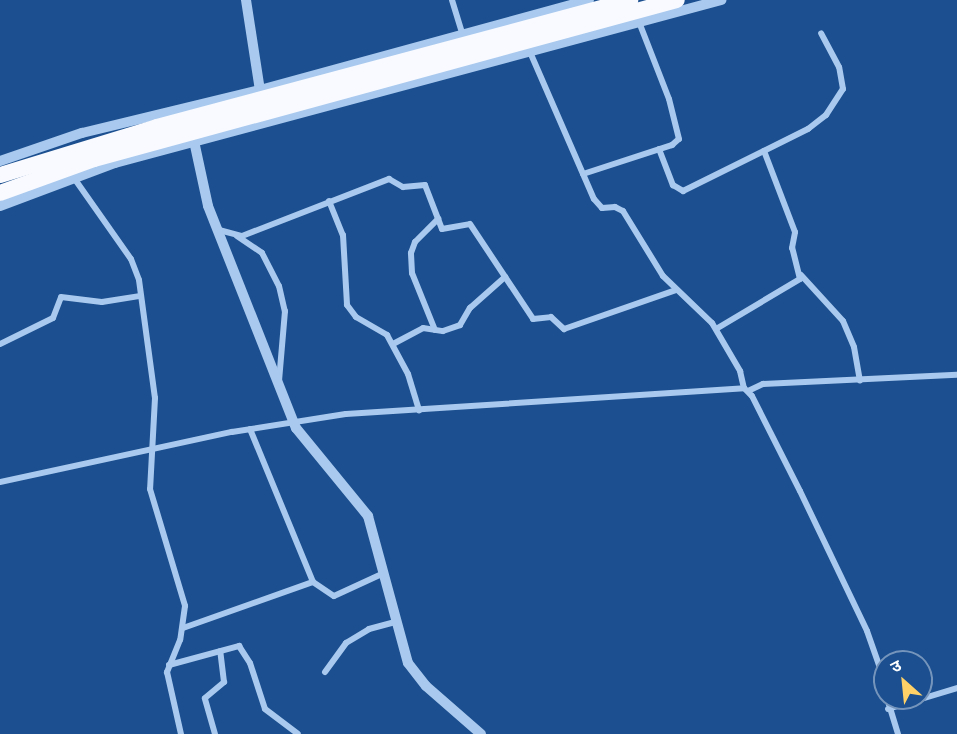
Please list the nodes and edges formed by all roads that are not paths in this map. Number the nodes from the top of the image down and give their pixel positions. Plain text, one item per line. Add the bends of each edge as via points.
1 (452, 0) edge
2 (589, 0) edge
3 (630, 0) edge
4 (677, 0) edge
5 (721, 0) edge
6 (247, 1) edge
7 (639, 22) junction
8 (820, 33) dead end
9 (464, 35) junction
10 (530, 52) junction
11 (260, 90) junction
12 (194, 141) junction
13 (659, 149) junction
14 (764, 150) junction
15 (0, 161) edge
16 (583, 174) junction
17 (0, 176) edge
18 (74, 178) junction
19 (0, 193) edge
20 (328, 201) junction
21 (0, 206) edge
22 (438, 219) junction
23 (219, 230) junction
24 (237, 236) junction
25 (801, 275) junction
26 (505, 278) junction
27 (676, 290) junction
28 (141, 296) junction
29 (716, 328) junction
30 (435, 330) junction
31 (0, 344) edge
32 (393, 345) junction
33 (957, 375) edge
34 (860, 378) junction
35 (278, 384) junction
36 (745, 388) junction
37 (418, 408) junction
38 (291, 415) junction
39 (250, 429) junction
40 (150, 448) junction
41 (0, 482) edge
42 (384, 573) junction
43 (313, 582) junction
44 (396, 622) junction
45 (183, 628) junction
46 (874, 650) edge
47 (220, 651) junction
48 (169, 665) junction
49 (325, 672) dead end
50 (957, 688) edge
51 (933, 696) edge
52 (888, 710) edge
53 (181, 734) edge
54 (215, 734) edge
55 (298, 734) edge
56 (482, 734) edge
57 (898, 734) edge

1 - 9 street
2 - 9 street
3 - 17 highway via 157,127
4 - 19 highway via 94,159
5 - 7 street
6 - 11 street
7 - 10 street
7 - 13 street via 678,134 676,142
8 - 14 street via 842,75 841,96 808,129
9 - 11 street
10 - 12 street
10 - 16 street
11 - 15 street via 82,133
12 - 18 street
12 - 23 street via 205,195
13 - 14 street via 679,191
13 - 16 street
14 - 25 street via 795,232 792,248
16 - 27 street via 600,207 623,211 660,273
18 - 21 street
18 - 28 street via 131,259
20 - 22 street via 390,179 403,187 425,186
20 - 24 street
20 - 32 street via 343,235 347,305 356,317 382,330
22 - 26 street via 445,230 470,224
22 - 30 street via 411,253 412,273
23 - 24 street
23 - 35 street
24 - 35 street via 262,253 279,286 285,311
25 - 29 street via 795,285
25 - 34 street via 843,321
26 - 27 street via 532,320 551,317 564,329
26 - 30 street via 470,308 460,325
27 - 29 street
28 - 31 street via 102,302 61,297 53,318
28 - 40 street via 155,398
29 - 36 street
30 - 32 street via 423,328
32 - 37 street
33 - 34 street
34 - 36 street
35 - 38 street
36 - 37 street
36 - 46 street
37 - 38 street
38 - 39 street
38 - 42 street via 366,511
39 - 40 street
39 - 43 street
40 - 41 street
40 - 45 street via 150,489 180,584 185,606
42 - 43 street via 334,596
42 - 44 street
43 - 45 street
44 - 49 street via 369,629 346,643
44 - 56 street via 408,663 418,678
45 - 48 street
47 - 48 street
47 - 54 street via 224,682 205,698
47 - 55 street via 239,646 243,649 265,709
48 - 53 street via 168,686
50 - 51 street
52 - 57 street

